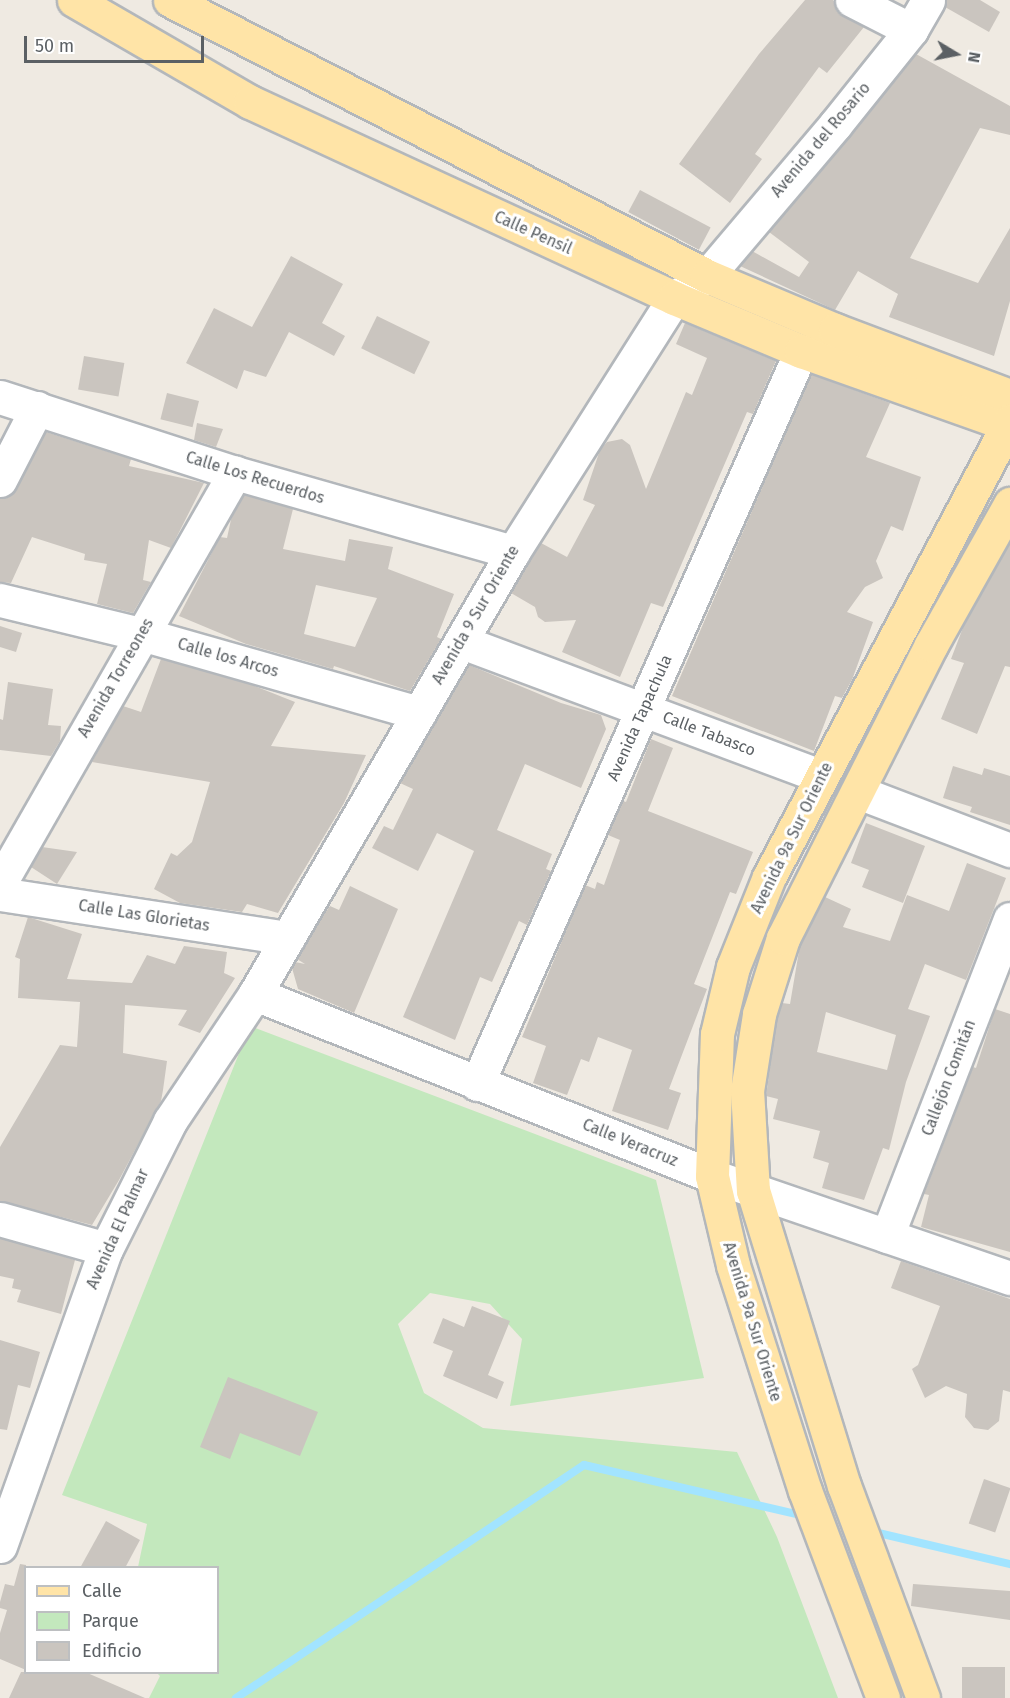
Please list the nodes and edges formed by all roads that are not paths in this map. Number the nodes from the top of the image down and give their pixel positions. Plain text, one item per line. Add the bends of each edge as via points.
1 (74, 0) edge
2 (170, 0) edge
3 (852, 0) edge
4 (928, 0) edge
5 (910, 30) junction
6 (707, 276) junction
7 (674, 298) junction
8 (801, 351) junction
9 (0, 397) edge
10 (37, 408) junction
11 (1009, 417) edge
12 (235, 473) junction
13 (0, 480) edge
14 (1010, 504) edge
15 (513, 552) junction
16 (0, 600) edge
17 (141, 634) junction
18 (462, 642) junction
19 (644, 709) junction
20 (419, 713) junction
21 (821, 776) junction
22 (858, 792) junction
23 (1010, 850) edge
24 (0, 883) edge
25 (0, 894) edge
26 (1010, 920) edge
27 (288, 938) junction
28 (255, 994) junction
29 (477, 1084) junction
30 (712, 1176) junction
31 (753, 1191) junction
32 (0, 1219) edge
33 (887, 1236) junction
34 (106, 1250) junction
35 (1010, 1278) edge
36 (0, 1546) edge
37 (883, 1698) edge
38 (923, 1698) edge

1 - 7 main road, Calle Pensil via 250,102
2 - 6 main road
3 - 5 street
4 - 5 street, Avenida del Rosario
5 - 6 street, Avenida del Rosario
6 - 7 street, Avenida del Rosario
6 - 11 main road via 835,330
7 - 8 main road, Calle Pensil
7 - 15 street, Avenida 9 Sur Oriente
8 - 11 main road, Calle Pensil
8 - 19 street, Avenida Tapachula
9 - 10 street, Calle Los Recuerdos
10 - 12 street, Calle Los Recuerdos
10 - 13 street
11 - 21 main road, Avenida 9a Sur Oriente
12 - 15 street, Calle Los Recuerdos
12 - 17 street, Avenida Torreones
14 - 22 main road via 931,645
15 - 18 street, Avenida 9 Sur Oriente
16 - 17 street, Calle los Arcos
17 - 20 street, Calle los Arcos
17 - 24 street, Avenida Torreones
18 - 19 street, Calle Tabasco
18 - 20 street, Avenida 9 Sur Oriente
19 - 21 street, Calle Tabasco
19 - 29 street, Avenida Tapachula
20 - 27 street, Avenida 9 Sur Oriente
21 - 30 main road, Avenida 9a Sur Oriente via 769,877 733,967 717,1034
22 - 23 street
22 - 31 main road via 783,938 759,1014 747,1091
25 - 27 street, Calle Las Glorietas
26 - 33 street, Callejón Comitán
27 - 28 street, Avenida El Palmar
28 - 29 street, Calle Veracruz
28 - 34 street, Avenida El Palmar via 170,1121
29 - 30 street, Calle Veracruz
30 - 31 street, Calle Veracruz
30 - 37 main road, Avenida 9a Sur Oriente via 733,1264 805,1491
31 - 33 street, Calle Veracruz
31 - 38 main road via 844,1486
32 - 34 street
33 - 35 street, Calle Veracruz
34 - 36 street, Avenida El Palmar

